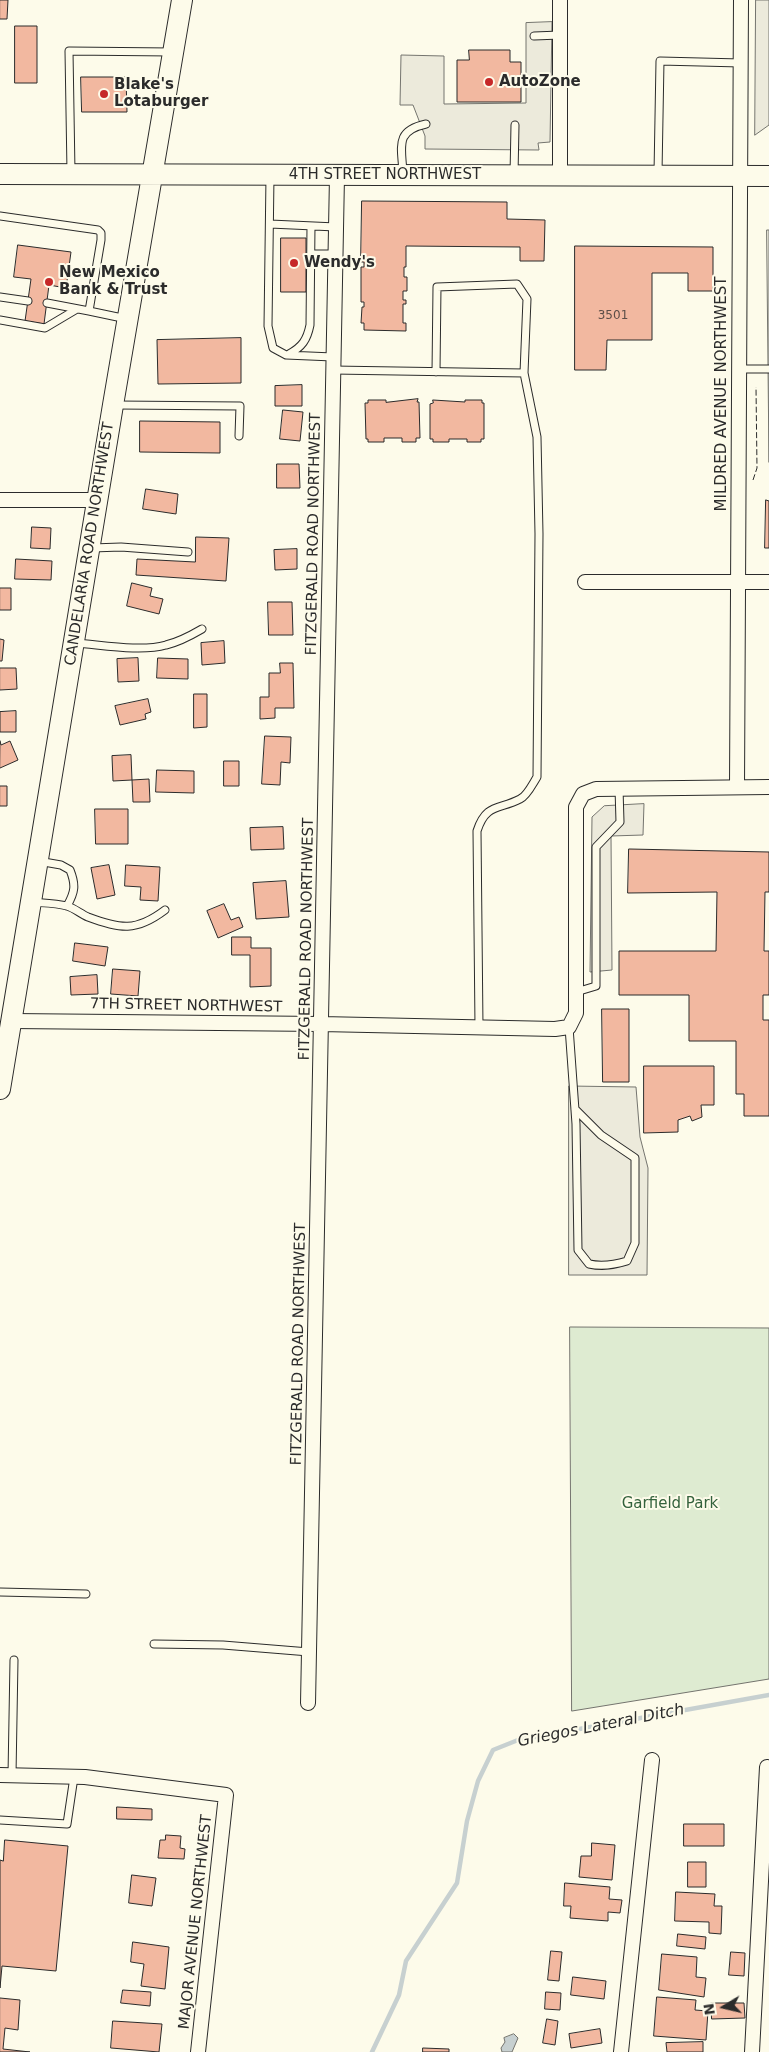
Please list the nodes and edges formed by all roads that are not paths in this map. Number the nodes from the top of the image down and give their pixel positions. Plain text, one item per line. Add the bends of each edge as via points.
1 (182, 0) edge
2 (560, 0) edge
3 (741, 0) edge
4 (534, 36) dead end
5 (560, 36) junction
6 (173, 52) junction
7 (740, 63) junction
8 (426, 124) dead end
9 (515, 125) dead end
10 (0, 174) edge
11 (71, 174) junction
12 (153, 174) junction
13 (270, 175) junction
14 (403, 175) junction
15 (514, 175) junction
16 (560, 175) junction
17 (337, 176) junction
18 (658, 176) junction
19 (769, 176) edge
20 (740, 177) junction
21 (0, 216) edge
22 (270, 224) junction
23 (311, 226) junction
24 (336, 227) junction
25 (311, 254) junction
26 (335, 254) junction
27 (0, 297) edge
28 (28, 301) dead end
29 (46, 304) dead end
30 (77, 309) junction
31 (89, 311) junction
32 (128, 319) junction
33 (0, 320) edge
34 (286, 355) junction
35 (333, 363) junction
36 (738, 369) junction
37 (769, 369) edge
38 (436, 372) junction
39 (524, 373) junction
40 (113, 405) junction
41 (239, 436) dead end
42 (0, 500) edge
43 (97, 500) junction
44 (89, 548) junction
45 (188, 552) dead end
46 (585, 582) dead end
47 (738, 582) junction
48 (769, 582) edge
49 (202, 629) dead end
50 (74, 643) junction
51 (737, 787) junction
52 (769, 787) edge
53 (619, 788) junction
54 (38, 860) junction
55 (31, 902) junction
56 (67, 906) junction
57 (165, 910) dead end
58 (576, 992) junction
59 (12, 1021) junction
60 (322, 1024) junction
61 (479, 1027) junction
62 (569, 1027) junction
63 (0, 1089) edge
64 (575, 1109) junction
65 (0, 1592) edge
66 (86, 1594) dead end
67 (154, 1644) dead end
68 (309, 1652) junction
69 (14, 1660) dead end
70 (308, 1703) dead end
71 (652, 1760) dead end
72 (767, 1767) dead end
73 (6, 1775) edge
74 (74, 1777) junction
75 (0, 1820) edge
76 (198, 2052) edge
77 (621, 2052) edge
78 (752, 2052) edge

1 - 6 main road, CANDELARIA ROAD NORTHWEST
2 - 5 street
3 - 7 street, MILDRED AVENUE NORTHWEST
4 - 5 lane
5 - 16 street
6 - 11 lane via 68,51
6 - 12 main road, CANDELARIA ROAD NORTHWEST
7 - 18 lane via 660,61
7 - 20 street, MILDRED AVENUE NORTHWEST
8 - 14 lane via 412,127 405,133 402,141
9 - 15 lane
10 - 11 main road, 4TH STREET NORTHWEST
11 - 12 main road, 4TH STREET NORTHWEST
12 - 13 main road, 4TH STREET NORTHWEST
12 - 32 main road, CANDELARIA ROAD NORTHWEST
13 - 17 main road, 4TH STREET NORTHWEST
13 - 22 lane
14 - 15 main road, 4TH STREET NORTHWEST
14 - 17 main road, 4TH STREET NORTHWEST
15 - 16 main road, 4TH STREET NORTHWEST
16 - 18 main road, 4TH STREET NORTHWEST
17 - 24 street, FITZGERALD ROAD NORTHWEST
18 - 20 main road, 4TH STREET NORTHWEST
19 - 20 main road, 4TH STREET NORTHWEST
20 - 36 street, MILDRED AVENUE NORTHWEST
21 - 31 lane via 92,227 101,233
22 - 23 lane
22 - 34 lane via 268,326 273,348
23 - 24 lane
23 - 25 lane
24 - 26 street, FITZGERALD ROAD NORTHWEST
25 - 26 lane
25 - 34 lane via 307,338 300,349
26 - 35 street, FITZGERALD ROAD NORTHWEST
27 - 28 lane
29 - 30 lane
30 - 31 lane
30 - 33 lane via 45,328
31 - 32 lane
32 - 40 main road, CANDELARIA ROAD NORTHWEST
34 - 35 lane
35 - 38 lane
35 - 60 street, FITZGERALD ROAD NORTHWEST
36 - 37 lane
36 - 47 street, MILDRED AVENUE NORTHWEST
38 - 39 lane
38 - 39 lane via 437,287 517,284 527,299
39 - 61 lane via 536,437 539,534 537,777 522,799 497,807 482,817 477,831
40 - 41 lane via 240,406
40 - 43 main road, CANDELARIA ROAD NORTHWEST
42 - 43 street
43 - 44 main road, CANDELARIA ROAD NORTHWEST
44 - 45 lane
44 - 50 main road, CANDELARIA ROAD NORTHWEST
46 - 47 street
47 - 48 street
47 - 51 street, MILDRED AVENUE NORTHWEST
49 - 50 lane via 165,646
50 - 54 main road, CANDELARIA ROAD NORTHWEST
51 - 52 street
51 - 53 street
53 - 58 lane via 620,822 596,847 596,986
53 - 58 street via 596,788 583,794 576,807
54 - 55 main road, CANDELARIA ROAD NORTHWEST
54 - 56 lane via 70,870 75,886
55 - 56 lane
55 - 59 main road, CANDELARIA ROAD NORTHWEST
56 - 57 lane via 118,926 138,926
58 - 62 street via 576,1013
59 - 60 street, 7TH STREET NORTHWEST
59 - 63 main road, CANDELARIA ROAD NORTHWEST
60 - 61 street, 7TH STREET NORTHWEST
60 - 68 street, FITZGERALD ROAD NORTHWEST
61 - 62 street, 7TH STREET NORTHWEST via 555,1030
62 - 64 lane
64 - 64 lane via 578,1250 589,1264 616,1265 628,1261 635,1243 635,1158 601,1135
65 - 66 lane
67 - 68 lane via 223,1645
68 - 70 street, FITZGERALD ROAD NORTHWEST
69 - 73 lane
71 - 77 street
72 - 78 street
73 - 74 street
74 - 75 lane via 67,1824
74 - 76 street, MAJOR AVENUE NORTHWEST via 226,1795

